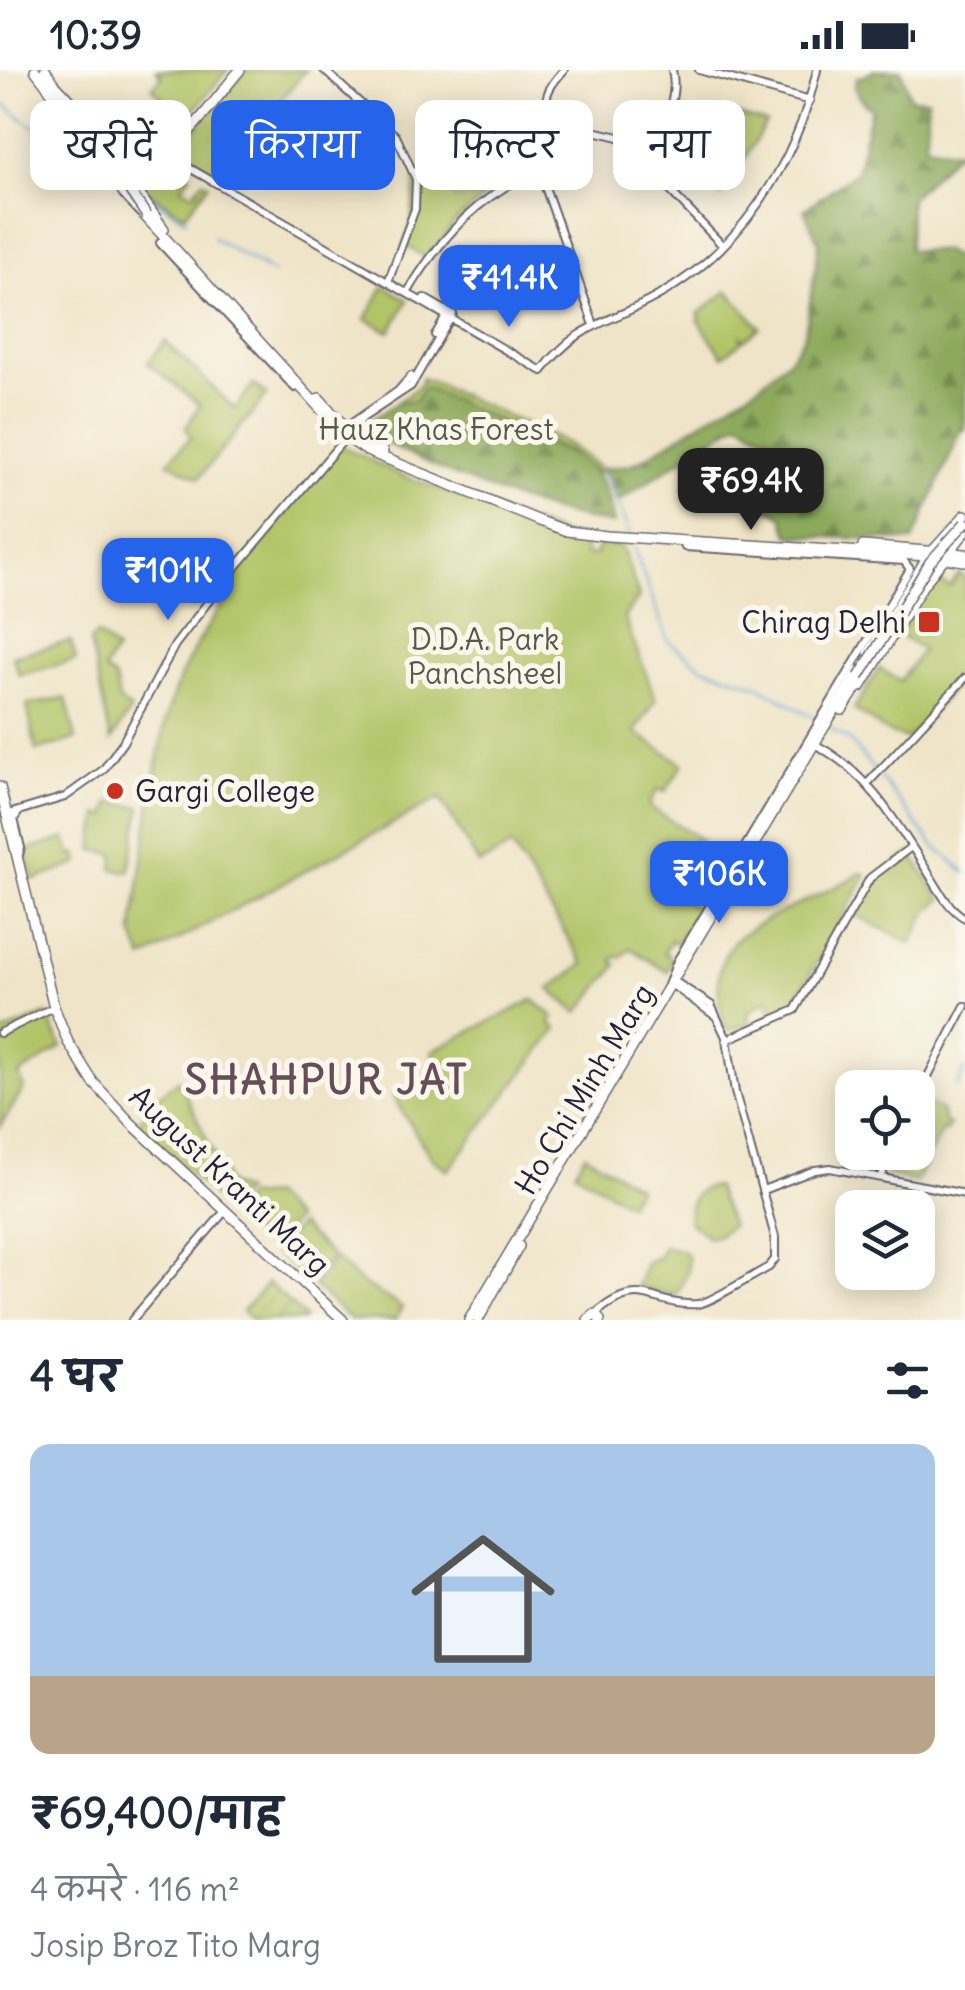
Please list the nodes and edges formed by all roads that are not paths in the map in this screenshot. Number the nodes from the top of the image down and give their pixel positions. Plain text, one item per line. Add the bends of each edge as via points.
1 (35, 70) edge
2 (45, 70) edge
3 (237, 70) edge
4 (564, 70) edge
5 (672, 70) edge
6 (699, 70) edge
7 (817, 70) edge
8 (326, 71) edge
9 (56, 84) junction
10 (57, 100) edge
11 (71, 100) edge
12 (546, 100) edge
13 (674, 100) edge
14 (810, 101) junction
15 (191, 123) edge
16 (191, 168) edge
17 (138, 190) edge
18 (500, 190) edge
19 (546, 190) edge
20 (669, 190) edge
21 (165, 234) junction
22 (723, 246) junction
23 (385, 279) junction
24 (409, 290) junction
25 (448, 315) junction
26 (594, 325) junction
27 (403, 389) junction
28 (346, 432) junction
29 (965, 515) edge
30 (965, 529) edge
31 (948, 532) junction
32 (636, 535) junction
33 (684, 542) junction
34 (900, 548) junction
35 (930, 553) junction
36 (945, 554) junction
37 (913, 555) junction
38 (964, 556) edge
39 (920, 569) junction
40 (930, 575) junction
41 (892, 614) junction
42 (902, 621) junction
43 (860, 678) junction
44 (965, 678) edge
45 (837, 706) junction
46 (817, 742) junction
47 (869, 782) junction
48 (0, 787) edge
49 (4, 812) edge
50 (19, 812) junction
51 (912, 846) junction
52 (18, 860) junction
53 (965, 916) edge
54 (678, 988) junction
55 (55, 1004) junction
56 (965, 1006) edge
57 (0, 1031) edge
58 (726, 1040) junction
59 (931, 1070) edge
60 (884, 1170) edge
61 (882, 1177) junction
62 (762, 1191) junction
63 (965, 1194) edge
64 (222, 1212) junction
65 (518, 1246) junction
66 (508, 1253) junction
67 (501, 1270) junction
68 (596, 1318) edge
69 (132, 1320) edge
70 (340, 1320) edge
71 (471, 1320) edge

1 - 10 main road
2 - 9 main road
3 - 15 main road
4 - 12 street
5 - 13 street
6 - 14 street
7 - 14 street
8 - 23 street via 396,136 417,186 415,208
9 - 11 main road
9 - 21 main road, bridge
14 - 22 street via 770,188
16 - 23 street
17 - 21 main road
18 - 24 street via 436,246
19 - 26 street
20 - 22 street
21 - 28 main road
21 - 28 main road
22 - 26 street via 666,291
23 - 24 street
23 - 25 street
24 - 25 street
25 - 26 street via 542,371 563,344
25 - 27 street
25 - 27 street
27 - 28 street
28 - 32 main road via 543,517
28 - 49 street via 174,642 102,766 64,794
28 - 50 street via 174,645 114,758 64,798
29 - 31 main road
30 - 36 main road
30 - 38 main road
30 - 43 main road, bridge via 933,564
31 - 34 main road
31 - 35 main road
32 - 33 main road
32 - 34 main road
33 - 37 main road
33 - 45 street via 908,563 909,574
34 - 35 main road
35 - 36 main road
35 - 37 main road
35 - 39 main road
36 - 38 main road
36 - 40 main road
37 - 39 main road
38 - 40 main road
39 - 41 main road
40 - 42 main road
41 - 42 main road
41 - 45 main road
42 - 45 main road via 869,676
43 - 45 main road
43 - 45 main road
44 - 47 street
45 - 46 main road, Ho Chi Minh Marg
46 - 47 street
46 - 54 main road, Ho Chi Minh Marg
46 - 54 street via 677,961 666,982
47 - 51 street
47 - 53 street
48 - 49 main road, August Kranti Marg
49 - 50 street
49 - 52 main road, August Kranti Marg
49 - 55 main road, August Kranti Marg
50 - 52 street
51 - 53 street via 947,901
51 - 58 street via 870,878 795,1010
52 - 55 main road, August Kranti Marg
54 - 58 street via 716,1011
54 - 65 main road, Ho Chi Minh Marg
54 - 66 main road, Ho Chi Minh Marg
55 - 57 street
55 - 64 main road, August Kranti Marg via 68,1042 104,1096
56 - 59 street
58 - 62 street
60 - 61 street
61 - 62 street via 823,1168
61 - 63 street
62 - 68 street via 776,1246 769,1268 701,1304 633,1292
64 - 69 street
64 - 70 main road, August Kranti Marg
65 - 67 main road
65 - 71 main road
66 - 67 main road
66 - 71 main road
67 - 71 main road

